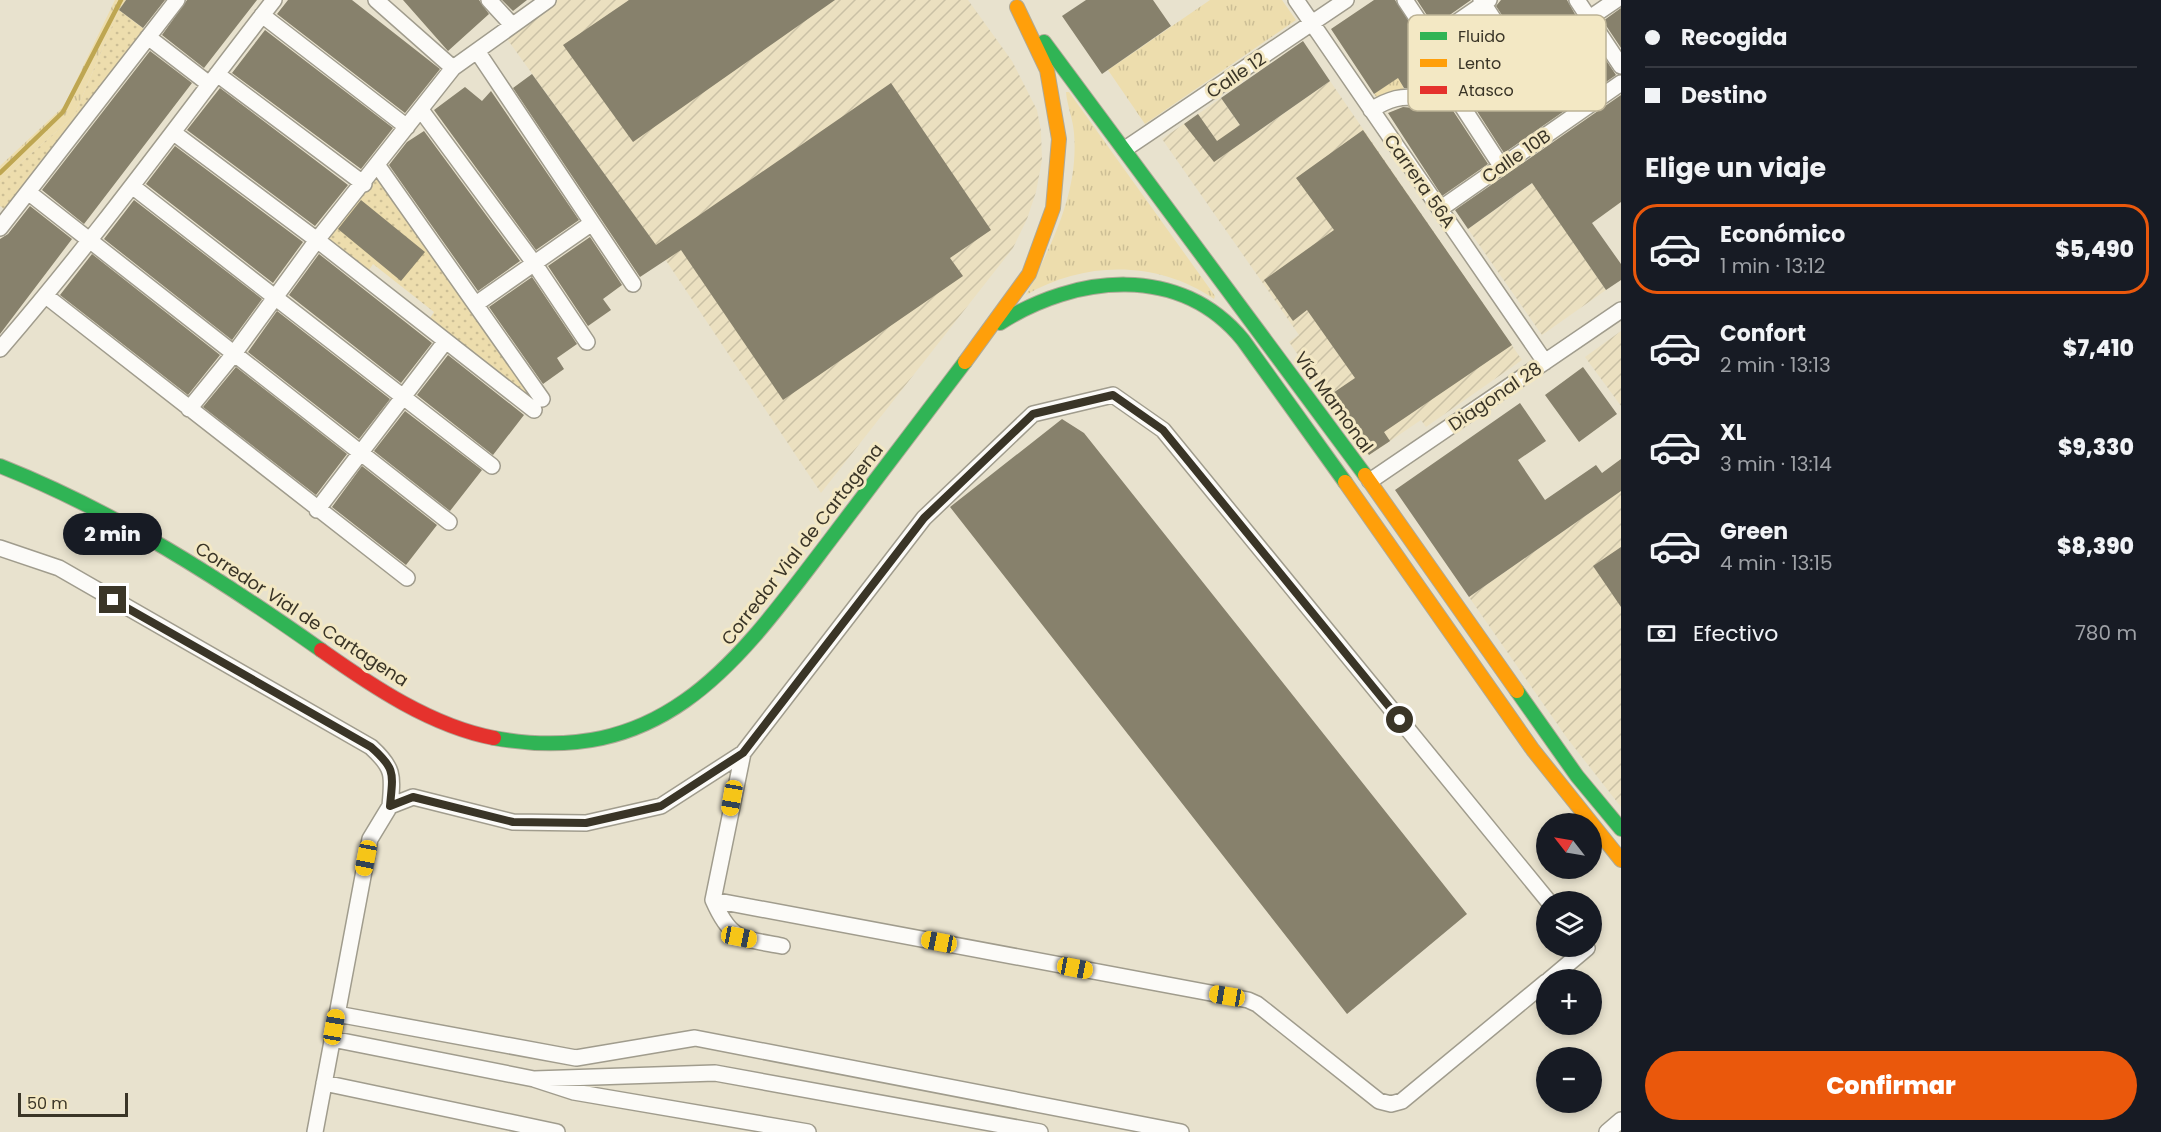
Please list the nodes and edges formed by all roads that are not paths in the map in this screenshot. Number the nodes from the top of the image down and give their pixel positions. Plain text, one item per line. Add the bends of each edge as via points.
1 (177, 0) edge
2 (274, 0) edge
3 (376, 0) edge
4 (489, 0) edge
5 (548, 0) edge
6 (1296, 0) edge
7 (1346, 0) edge
8 (1405, 0) edge
9 (1577, 0) edge
10 (1616, 0) edge
11 (1485, 1) edge
12 (1015, 4) edge
13 (262, 15) junction
14 (1415, 15) edge
15 (1466, 15) edge
16 (1493, 15) edge
17 (1586, 15) edge
18 (1595, 15) edge
19 (1312, 24) junction
20 (512, 25) junction
21 (148, 37) junction
22 (1606, 44) edge
23 (477, 51) junction
24 (1621, 66) edge
25 (453, 68) junction
26 (213, 79) junction
27 (1621, 83) edge
28 (1606, 93) edge
29 (1408, 98) edge
30 (421, 110) junction
31 (1371, 110) junction
32 (1466, 111) edge
33 (1581, 111) edge
34 (407, 127) junction
35 (174, 134) junction
36 (1125, 149) junction
37 (378, 166) junction
38 (1501, 166) junction
39 (364, 184) junction
40 (132, 186) junction
41 (27, 192) junction
42 (1440, 208) junction
43 (592, 223) junction
44 (0, 228) edge
45 (89, 240) junction
46 (317, 240) junction
47 (534, 263) junction
48 (633, 284) dead end
49 (46, 296) junction
50 (274, 298) junction
51 (476, 304) junction
52 (1621, 310) edge
53 (1230, 325) joint
54 (988, 332) junction
55 (445, 342) junction
56 (587, 342) dead end
57 (0, 350) edge
58 (233, 355) junction
59 (1545, 362) junction
60 (403, 399) junction
61 (189, 409) junction
62 (362, 453) junction
63 (0, 466) edge
64 (492, 466) dead end
65 (1370, 481) junction
66 (317, 510) junction
67 (448, 522) dead end
68 (0, 548) edge
69 (407, 578) dead end
70 (743, 753) junction
71 (390, 806) junction
72 (1621, 828) edge
73 (1621, 860) edge
74 (1540, 891) edge
75 (713, 900) junction
76 (782, 945) dead end
77 (1576, 957) edge
78 (1562, 969) edge
79 (1536, 991) edge
80 (337, 1014) junction
81 (332, 1039) junction
82 (534, 1079) junction
83 (324, 1083) junction
84 (1621, 1120) edge
85 (315, 1132) edge
86 (557, 1132) edge
87 (808, 1132) edge
88 (1040, 1132) edge
89 (1182, 1132) edge
90 (1607, 1132) edge

1 - 21 street
2 - 13 street
3 - 25 street
4 - 20 street
5 - 20 street
6 - 19 street, Carrera 56A
7 - 19 street, Calle 12
8 - 14 street
9 - 17 street
10 - 18 street
11 - 15 street
11 - 16 street
12 - 36 main road, Vía Mamonal
12 - 54 main road, Corredor Vial de Cartagena via 1047,70 1059,139 1053,208 1029,274
13 - 26 street
13 - 34 street
19 - 31 street, Carrera 56A
19 - 36 street, Calle 12
20 - 23 street
21 - 26 street
21 - 41 street
22 - 24 street
23 - 25 street
23 - 43 street
25 - 30 street
26 - 35 street
26 - 39 street
27 - 28 street, Calle 10B
29 - 31 street via 1384,102
30 - 34 street
30 - 47 street
31 - 42 street, Carrera 56A
32 - 38 street
33 - 38 street, Calle 10B
34 - 37 street
35 - 40 street
35 - 46 street
36 - 65 main road, Vía Mamonal
37 - 39 street
37 - 51 street
38 - 42 street, Calle 10B
39 - 46 street
40 - 45 street
40 - 50 street
41 - 44 street
41 - 45 street
42 - 59 street, Carrera 56A
43 - 47 street
43 - 48 street
45 - 49 street
45 - 58 street
46 - 50 street
46 - 55 street
47 - 51 street
47 - 56 street
49 - 57 street
49 - 61 street
50 - 58 street
50 - 60 street
51 - 55 street via 538,404
52 - 59 street, Diagonal 28
53 - 54 main road, Corredor Vial de Cartagena via 1180,296 1123,284 1065,290 1037,300
53 - 73 main road, Vía Mamonal via 1533,750
54 - 63 main road, Corredor Vial de Cartagena via 735,660 682,704 651,722 599,740 567,745 538,747 501,742 455,727 376,687 251,601 111,515 53,486
55 - 60 street
58 - 61 street
58 - 62 street
59 - 65 street, Diagonal 28
60 - 62 street
60 - 64 street
61 - 66 street
62 - 66 street
62 - 67 street
65 - 72 main road, Vía Mamonal via 1577,776
66 - 69 street
68 - 71 street via 59,568 371,747 388,762 392,776
70 - 71 street via 661,806 586,823 513,822 413,797
70 - 74 street via 933,510 1033,414 1113,395 1163,430
70 - 75 street
71 - 80 street via 370,839
75 - 76 street via 723,922 739,937
75 - 79 street via 1248,1000 1379,1101 1391,1104 1402,1101
77 - 78 street
80 - 81 street
80 - 89 street via 576,1058 695,1038
81 - 82 street
81 - 83 street
82 - 87 street via 574,1092
82 - 88 street via 715,1073
83 - 85 street
83 - 86 street
84 - 90 street

